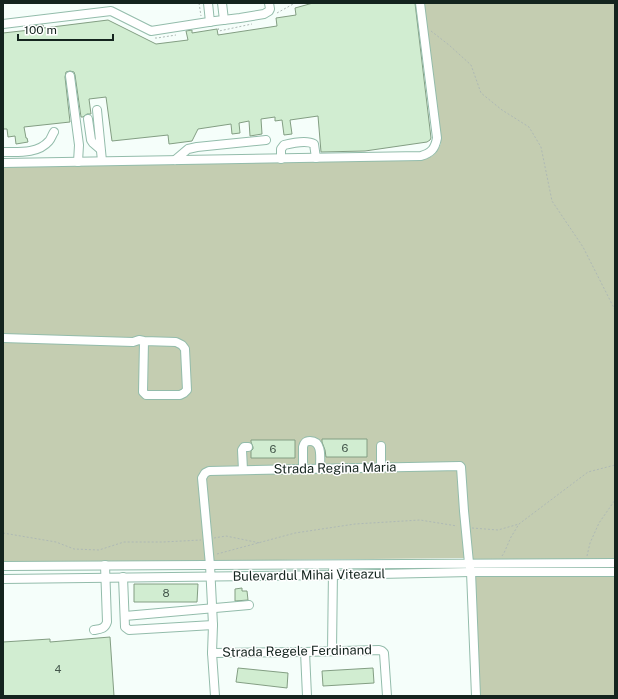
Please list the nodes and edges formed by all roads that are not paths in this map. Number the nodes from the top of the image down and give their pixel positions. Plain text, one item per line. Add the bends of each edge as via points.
1 (208, 3) edge
2 (222, 3) edge
3 (420, 3) edge
4 (270, 6) edge
5 (224, 20) junction
6 (210, 22) junction
7 (3, 24) edge
8 (70, 76) dead end
9 (97, 110) dead end
10 (88, 120) dead end
11 (54, 132) dead end
12 (266, 140) dead end
13 (100, 149) junction
14 (3, 152) edge
15 (316, 158) junction
16 (281, 159) junction
17 (175, 160) junction
18 (102, 161) junction
19 (78, 162) junction
20 (3, 163) edge
21 (3, 334) edge
22 (3, 338) edge
23 (142, 341) junction
24 (381, 446) dead end
25 (248, 447) dead end
26 (381, 468) junction
27 (303, 469) junction
28 (320, 469) junction
29 (209, 470) joint
30 (242, 470) junction
31 (469, 563) junction
32 (590, 563) junction
33 (615, 563) edge
34 (333, 564) junction
35 (105, 565) junction
36 (210, 565) junction
37 (3, 566) edge
38 (62, 566) junction
39 (471, 572) junction
40 (594, 572) junction
41 (615, 572) edge
42 (333, 575) junction
43 (211, 577) junction
44 (63, 578) junction
45 (105, 578) junction
46 (123, 578) junction
47 (3, 579) edge
48 (249, 605) dead end
49 (212, 608) junction
50 (125, 616) junction
51 (213, 625) junction
52 (94, 630) dead end
53 (332, 651) junction
54 (305, 652) junction
55 (212, 653) junction
56 (216, 696) edge
57 (307, 696) edge
58 (388, 696) edge
59 (476, 696) edge

1 - 6 street
2 - 5 street
3 - 15 street via 437,138 432,150 421,156
4 - 5 street via 269,11 264,14
5 - 6 street
6 - 7 street via 151,31 108,11
8 - 19 street via 79,145
9 - 13 street
10 - 13 street via 91,140
11 - 14 street via 49,141 35,150
12 - 17 street via 197,147 188,149
13 - 18 street
15 - 16 street
15 - 16 street via 314,144 310,142 284,145 281,149
16 - 17 street
17 - 18 street
18 - 19 street
19 - 20 street
21 - 23 street via 135,337
22 - 23 street
23 - 23 street via 176,342 182,345 185,349 187,390 184,393 146,395 143,392
24 - 26 street
25 - 30 street via 242,450
26 - 28 street, Strada Regina Maria
26 - 31 street, Strada Regina Maria via 461,467
27 - 28 street, Strada Regina Maria
27 - 28 street via 303,447 307,441 318,445
27 - 30 street, Strada Regina Maria
29 - 30 street, Strada Regina Maria
29 - 36 street, Strada Regele Ferdinand via 202,478
31 - 32 street, Bulevardul Mihai Viteazul
31 - 34 street, Bulevardul Mihai Viteazul
31 - 39 street
32 - 33 street, Bulevardul Mihai Viteazul
32 - 40 street
34 - 36 street, Bulevardul Mihai Viteazul
34 - 42 street
35 - 36 street, Bulevardul Mihai Viteazul
35 - 38 street, Bulevardul Mihai Viteazul
35 - 45 street
36 - 43 street, Strada Regele Ferdinand
37 - 38 street, Bulevardul Mihai Viteazul
38 - 44 street
39 - 40 street, Bulevardul Mihai Viteazul
39 - 42 street, Bulevardul Mihai Viteazul
39 - 59 street
40 - 41 street, Bulevardul Mihai Viteazul
42 - 43 street, Bulevardul Mihai Viteazul
42 - 53 street
43 - 46 street, Bulevardul Mihai Viteazul
43 - 49 street, Strada Regele Ferdinand
44 - 45 street, Bulevardul Mihai Viteazul
44 - 47 street, Bulevardul Mihai Viteazul
45 - 46 street, Bulevardul Mihai Viteazul
45 - 52 street via 107,622 104,628
46 - 50 street
48 - 49 street
49 - 50 street
49 - 51 street, Strada Regele Ferdinand
50 - 51 street via 125,627 129,630
51 - 55 street, Strada Regele Ferdinand
53 - 54 street, Strada Regele Ferdinand
53 - 58 street, Strada Regele Ferdinand via 382,651
54 - 55 street, Strada Regele Ferdinand
54 - 57 street
55 - 56 street, Strada Regele Ferdinand

